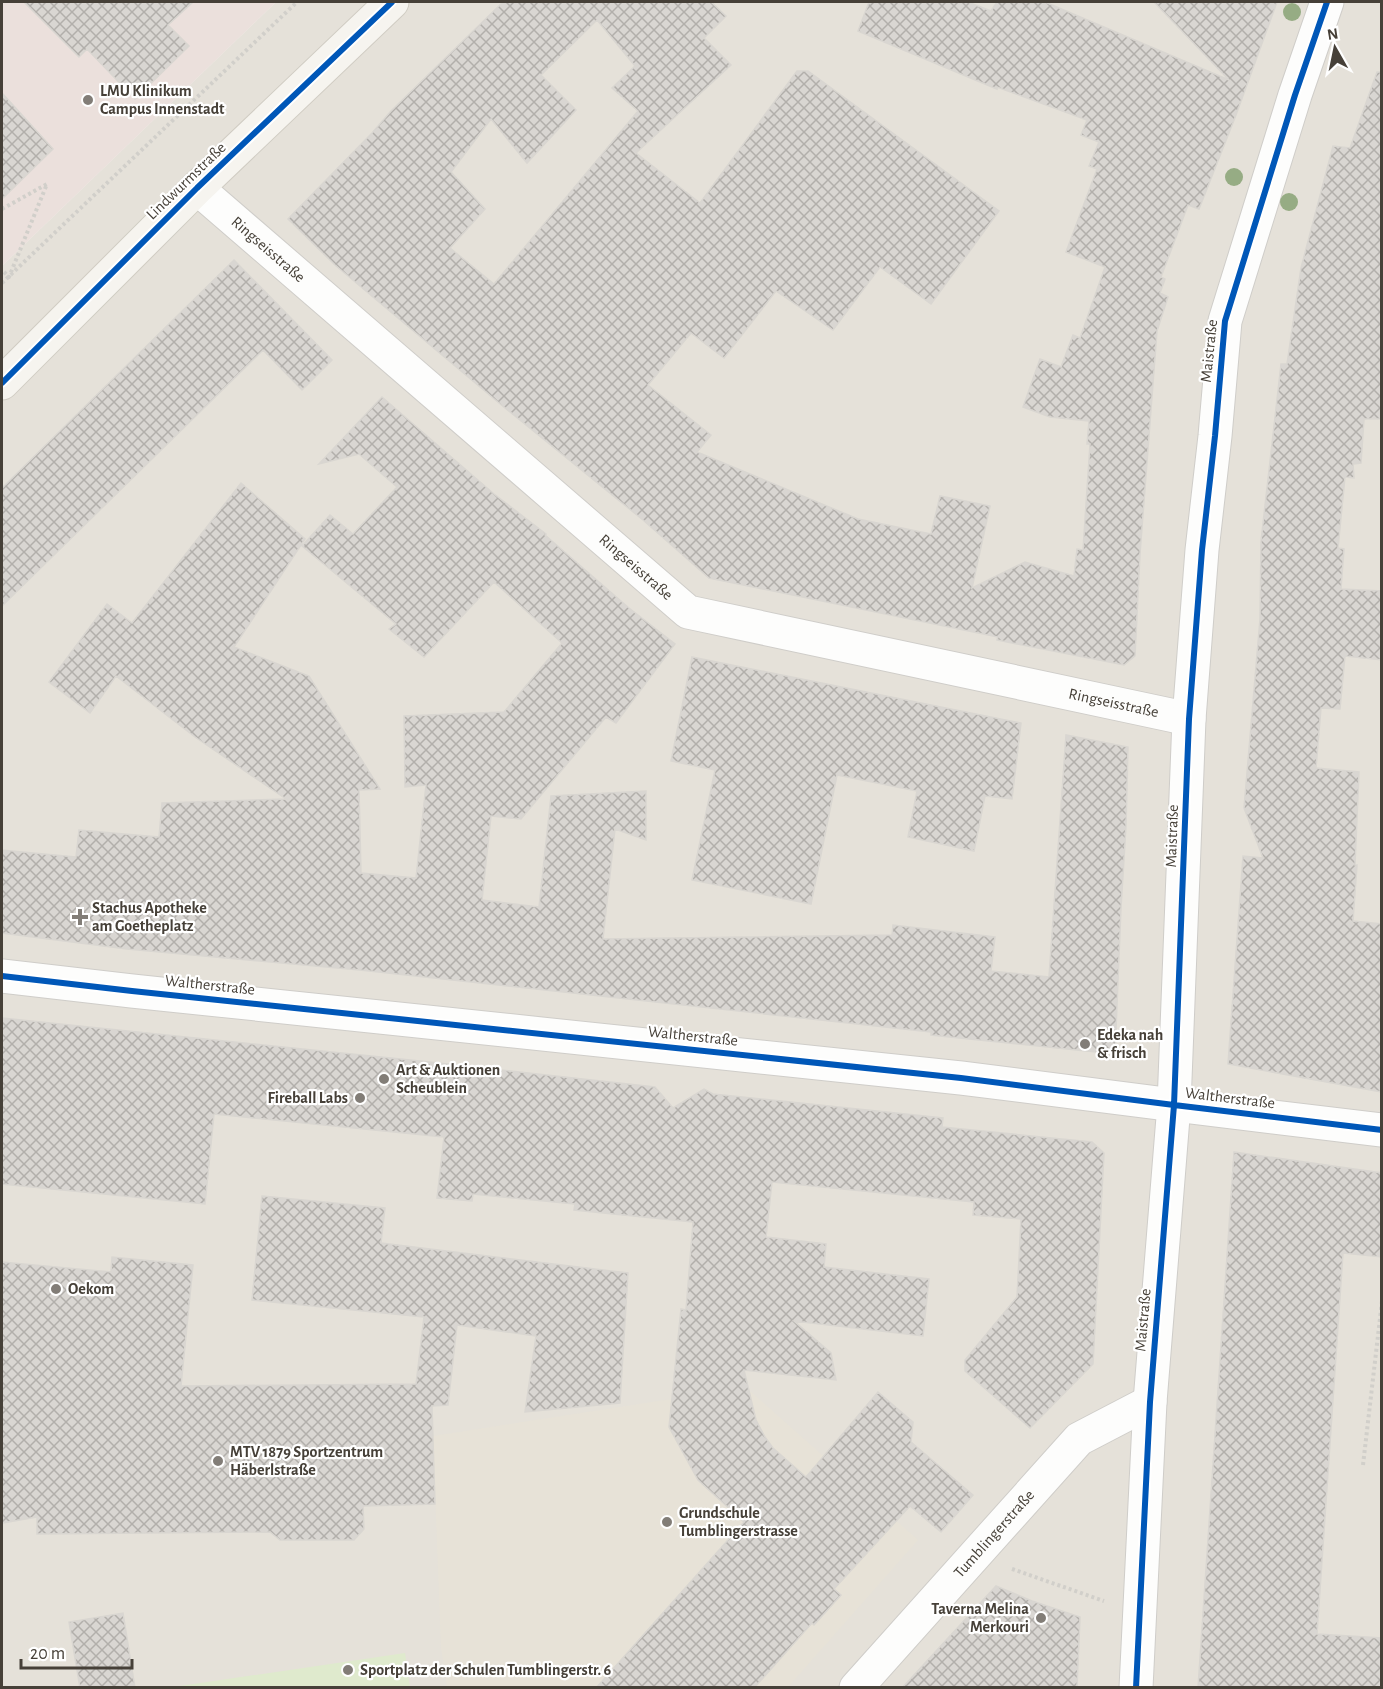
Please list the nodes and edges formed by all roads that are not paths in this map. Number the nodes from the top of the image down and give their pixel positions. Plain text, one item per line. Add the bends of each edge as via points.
1 (392, 2) edge
2 (1327, 2) edge
3 (197, 188) junction
4 (2, 383) edge
5 (1189, 719) junction
6 (2, 976) edge
7 (1174, 1105) junction
8 (1382, 1130) edge
9 (1150, 1402) junction
10 (856, 1688) edge
11 (1136, 1688) edge

1 - 3 main road, Lindwurmstraße
2 - 5 street, Maistraße via 1224,321
3 - 4 main road, Lindwurmstraße
3 - 5 street, Ringseisstraße via 688,612
5 - 7 street, Maistraße
6 - 7 street, Waltherstraße via 961,1078
7 - 8 street, Waltherstraße
7 - 9 street, Maistraße
9 - 10 street, Tumblingerstraße via 1079,1439
9 - 11 street, Maistraße

